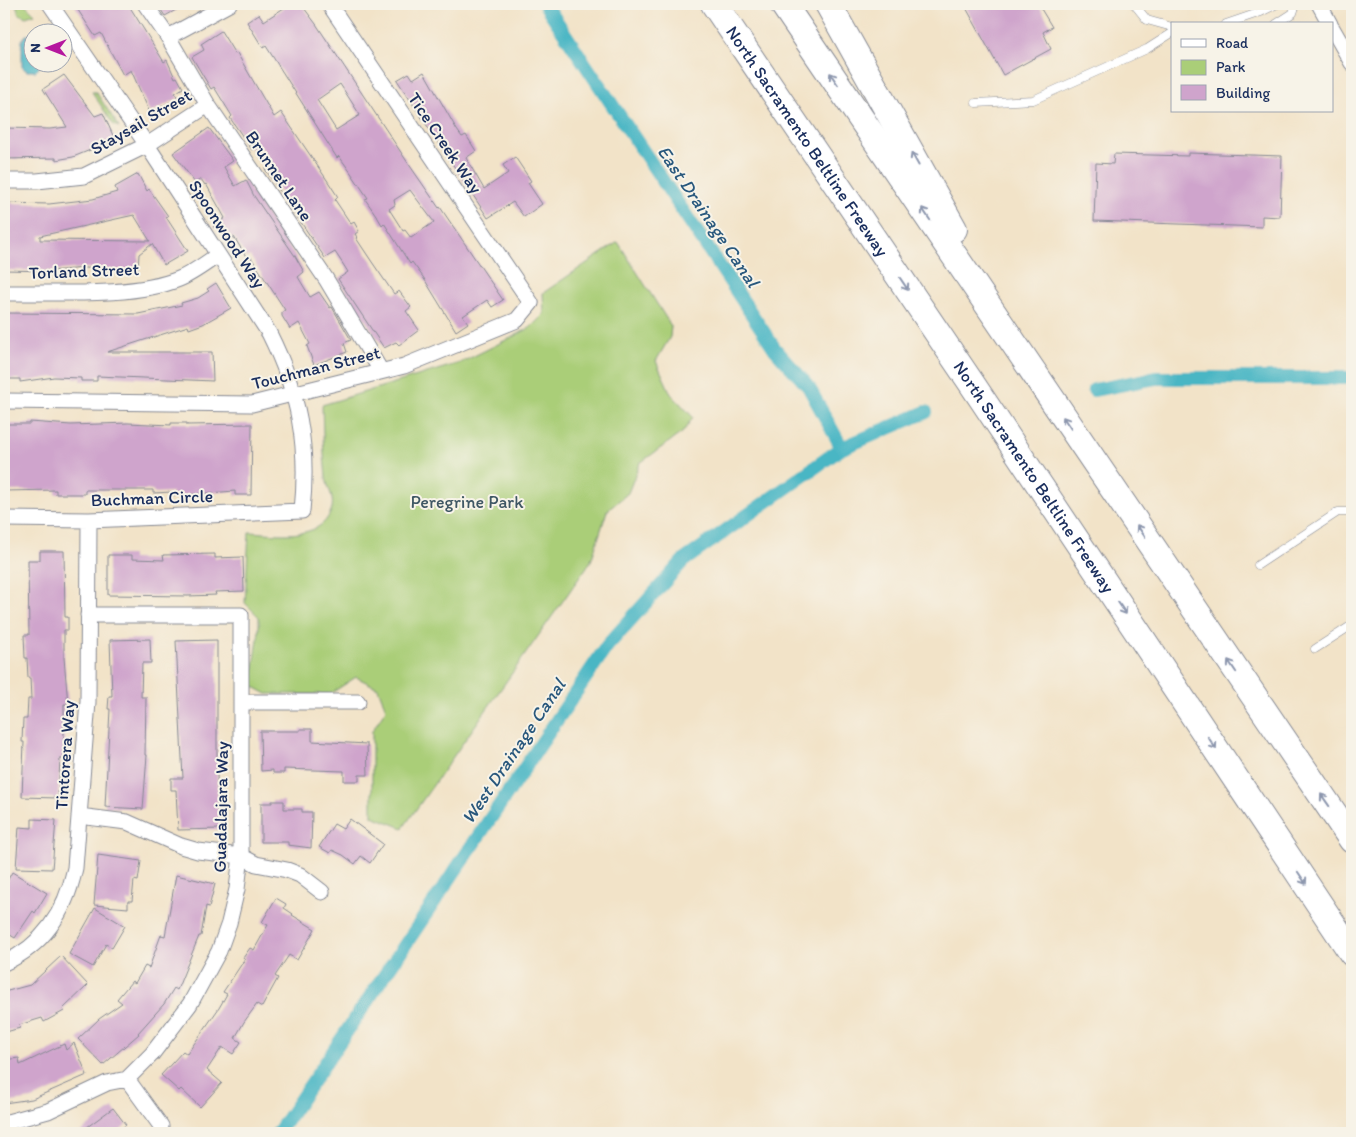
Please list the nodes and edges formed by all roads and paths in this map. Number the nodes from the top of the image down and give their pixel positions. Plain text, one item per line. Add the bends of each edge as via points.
1 (50, 4) edge
2 (145, 4) edge
3 (229, 4) edge
4 (329, 4) edge
5 (700, 4) edge
6 (714, 4) edge
7 (783, 4) edge
8 (828, 4) edge
9 (1134, 4) edge
10 (1277, 4) edge
11 (1296, 4) edge
12 (1319, 4) edge
13 (1232, 22) edge
14 (1279, 22) edge
15 (1329, 22) edge
16 (1171, 27) edge
17 (1334, 32) edge
18 (1171, 34) edge
19 (168, 37) junction
20 (1352, 63) edge
21 (976, 103) dead end
22 (208, 105) junction
23 (147, 145) junction
24 (4, 181) edge
25 (837, 186) junction
26 (218, 255) junction
27 (4, 293) edge
28 (531, 303) joint
29 (381, 370) junction
30 (1041, 384) junction
31 (294, 394) junction
32 (4, 401) edge
33 (302, 511) joint
34 (1352, 512) edge
35 (4, 519) edge
36 (88, 520) junction
37 (1258, 565) dead end
38 (88, 614) junction
39 (1352, 625) edge
40 (1315, 650) dead end
41 (241, 702) junction
42 (358, 702) dead end
43 (79, 816) junction
44 (1352, 840) edge
45 (241, 856) junction
46 (322, 892) dead end
47 (1352, 953) edge
48 (4, 963) edge
49 (127, 1079) junction
50 (4, 1123) edge
51 (160, 1126) dead end
52 (5, 1133) edge

1 - 23 street, Spoonwood Way
2 - 19 street, Brunnet Lane
3 - 19 street
4 - 28 street, Tice Creek Way
5 - 25 highway
6 - 25 highway, North Sacramento Beltline Freeway
30 -> 7 highway
30 -> 8 highway
9 - 16 lane via 1147,20
10 - 13 lane
11 - 14 lane via 1294,13
12 - 15 street
17 - 20 street
18 - 21 lane via 1147,49 1033,100
19 - 22 street, Brunnet Lane
22 - 23 street, Staysail Street
22 - 29 street, Brunnet Lane via 326,279
23 - 24 street, Staysail Street via 84,176
23 - 26 street, Spoonwood Way
25 -> 47 highway, North Sacramento Beltline Freeway
26 - 27 street, Torland Street via 180,279 154,287
26 - 31 street, Spoonwood Way via 269,334
28 - 29 street, Touchman Street via 518,320 404,366
29 - 31 street, Touchman Street
44 -> 30 highway
31 - 32 street, Touchman Street via 252,404
31 - 33 street, Spoonwood Way via 305,454
33 - 36 street, Buchman Circle
34 - 37 lane via 1338,512
35 - 36 street, Buchman Circle
36 - 38 street, Tintorera Way
38 - 41 street, Guadalajara Way via 241,614
38 - 43 street, Tintorera Way via 88,702
39 - 40 lane
41 - 42 street
41 - 45 street, Guadalajara Way
43 - 45 street via 127,822 189,848
43 - 48 street, Tintorera Way via 75,868 62,909 42,936
45 - 46 street via 256,864 300,875
45 - 49 street, Guadalajara Way via 229,923 206,978 152,1054
49 - 50 street via 107,1083 48,1111
49 - 51 street
50 - 52 street

